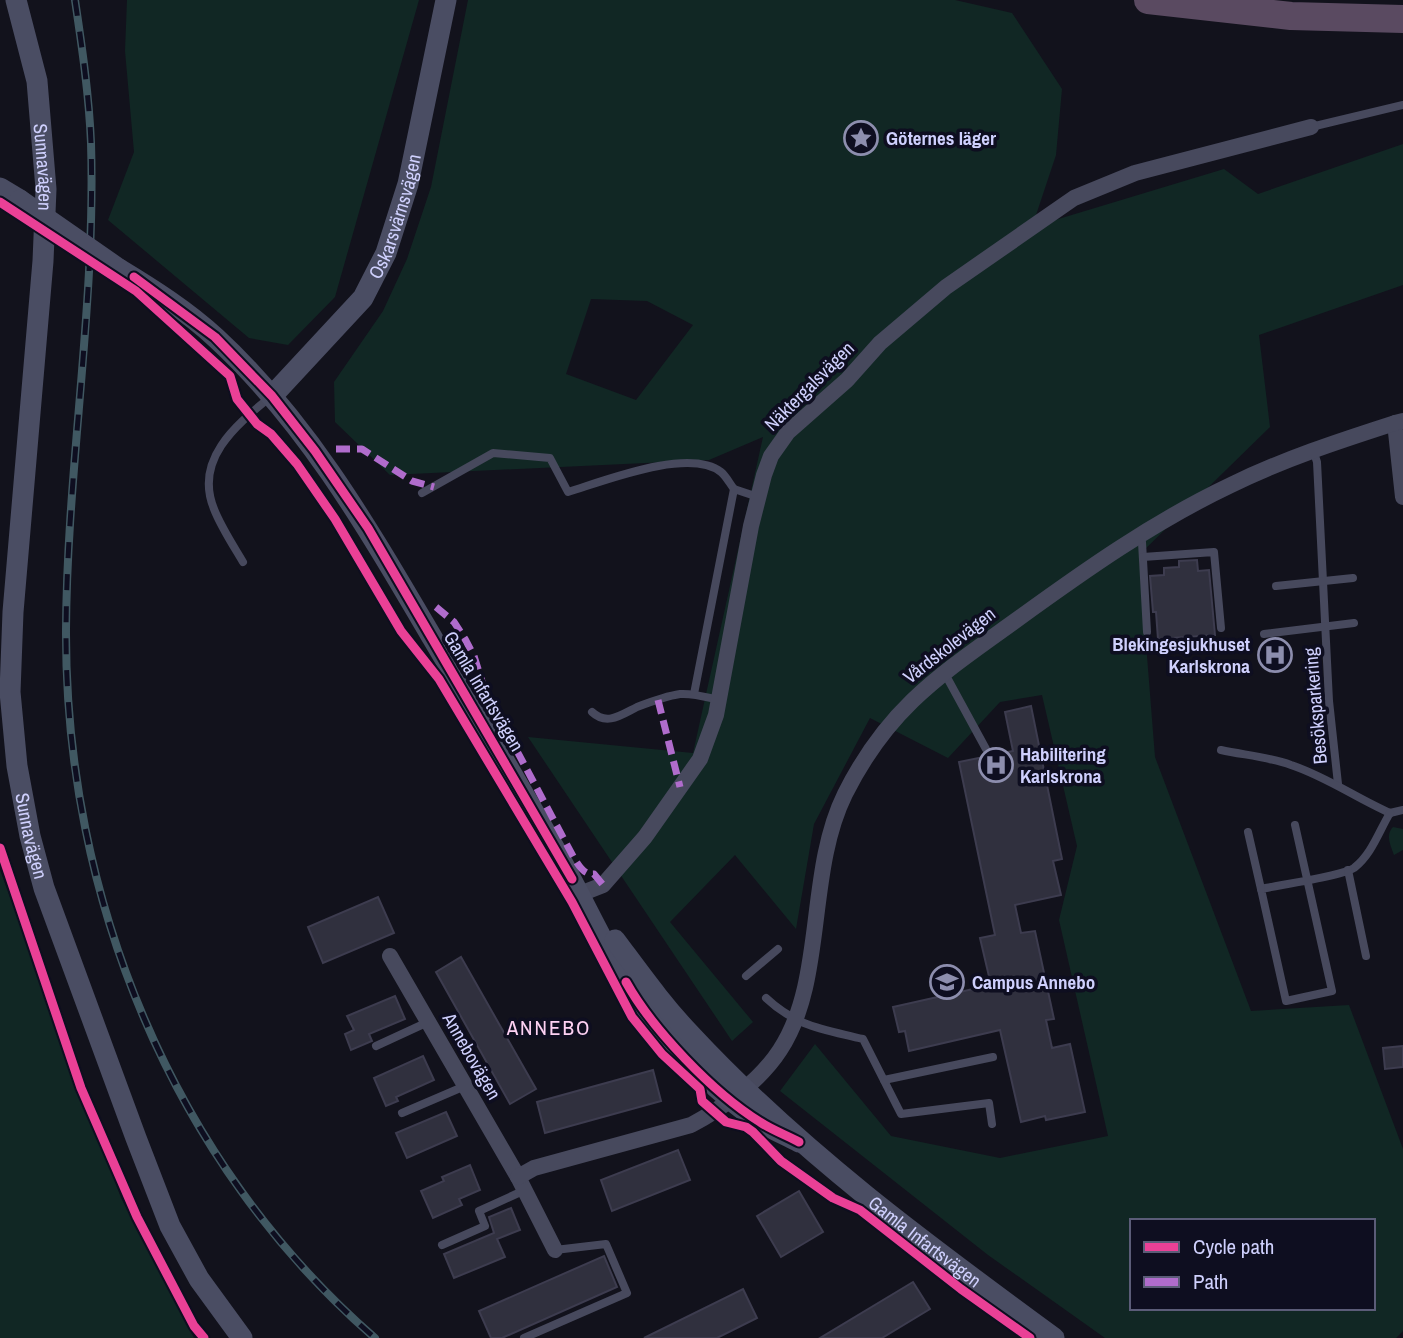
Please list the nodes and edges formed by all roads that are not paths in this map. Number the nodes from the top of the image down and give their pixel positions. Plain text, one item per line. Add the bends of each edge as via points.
1 (16, 0) edge
2 (446, 0) edge
3 (1148, 0) edge
4 (1403, 19) edge
5 (1403, 106) edge
6 (1311, 127) joint
7 (0, 188) edge
8 (272, 396) junction
9 (1399, 422) edge
10 (1313, 450) junction
11 (734, 489) junction
12 (422, 493) dead end
13 (758, 497) junction
14 (1403, 497) edge
15 (1139, 535) junction
16 (1143, 557) junction
17 (243, 562) dead end
18 (1353, 578) dead end
19 (1322, 582) junction
20 (1276, 586) dead end
21 (1354, 623) dead end
22 (1325, 626) junction
23 (1221, 628) dead end
24 (1147, 632) dead end
25 (1264, 634) dead end
26 (944, 672) junction
27 (694, 694) junction
28 (719, 700) junction
29 (592, 712) dead end
30 (986, 748) dead end
31 (1221, 750) dead end
32 (1338, 784) junction
33 (1403, 810) edge
34 (1390, 813) junction
35 (1295, 825) dead end
36 (1248, 832) dead end
37 (1348, 870) junction
38 (1307, 879) junction
39 (1261, 889) junction
40 (580, 894) junction
41 (778, 949) dead end
42 (390, 956) dead end
43 (1366, 956) dead end
44 (746, 976) dead end
45 (766, 998) dead end
46 (795, 1021) junction
47 (428, 1022) junction
48 (376, 1046) dead end
49 (993, 1057) dead end
50 (884, 1080) junction
51 (465, 1086) junction
52 (737, 1093) junction
53 (402, 1113) dead end
54 (992, 1124) dead end
55 (521, 1183) junction
56 (442, 1245) dead end
57 (555, 1250) joint
58 (242, 1338) edge
59 (524, 1338) edge
60 (1055, 1338) edge

1 - 58 street, Sunnavägen via 37,81 46,189 13,612 10,692 17,766 44,888 170,1226 199,1279
2 - 8 street, Oskarsvärnsvägen via 408,184 386,253 363,298
3 - 4 highway via 1291,16
5 - 6 lane
6 - 13 street, Näktergalsvägen via 1135,173 1074,198 946,287 880,343 847,380 788,432 771,456
7 - 8 street, Gamla Infartsvägen, bridge via 151,288 215,337
8 - 17 lane via 217,449 208,478 213,508
8 - 40 street, Gamla Infartsvägen via 368,528
9 - 10 street, Vårdskolevägen
9 - 14 street
10 - 15 street, Vårdskolevägen via 1230,485
10 - 19 lane, Besöksparkering
11 - 12 lane via 721,472 700,463 653,466 568,492 550,458 493,453
11 - 13 lane
11 - 27 lane
13 - 28 street, Näktergalsvägen
15 - 16 lane
15 - 26 street, Vårdskolevägen
16 - 23 lane via 1214,552
16 - 24 lane
18 - 19 lane
19 - 20 lane
19 - 22 lane, Besöksparkering
21 - 22 lane, Besöksparkering
22 - 25 lane, Besöksparkering
22 - 32 lane, Besöksparkering
26 - 30 lane
26 - 46 street, Vårdskolevägen via 889,723 844,795 820,876
27 - 28 lane
27 - 29 lane via 658,700 616,719 598,718
28 - 40 street, Näktergalsvägen via 700,759 645,837 603,885
31 - 32 lane, Besöksparkering via 1290,764
32 - 34 lane, Besöksparkering
33 - 34 lane
34 - 37 lane via 1375,844
35 - 38 lane
36 - 39 lane
37 - 38 lane
37 - 43 lane
38 - 39 lane
38 - 39 lane via 1332,991 1286,1000
40 - 52 street, Gamla Infartsvägen via 634,996 673,1046
41 - 44 lane
42 - 47 street, Annebovägen
45 - 46 lane
46 - 50 lane via 863,1039
46 - 52 street, Vårdskolevägen via 779,1051
47 - 48 lane
47 - 51 street, Annebovägen
49 - 50 lane
50 - 54 lane via 901,1114 989,1103
51 - 53 lane
51 - 55 street, Annebovägen
52 - 55 street via 691,1125 534,1168
52 - 60 street, Gamla Infartsvägen via 760,1122 799,1142
55 - 56 lane via 479,1210 485,1226
55 - 57 street, Annebovägen
57 - 59 lane via 606,1244 627,1293

